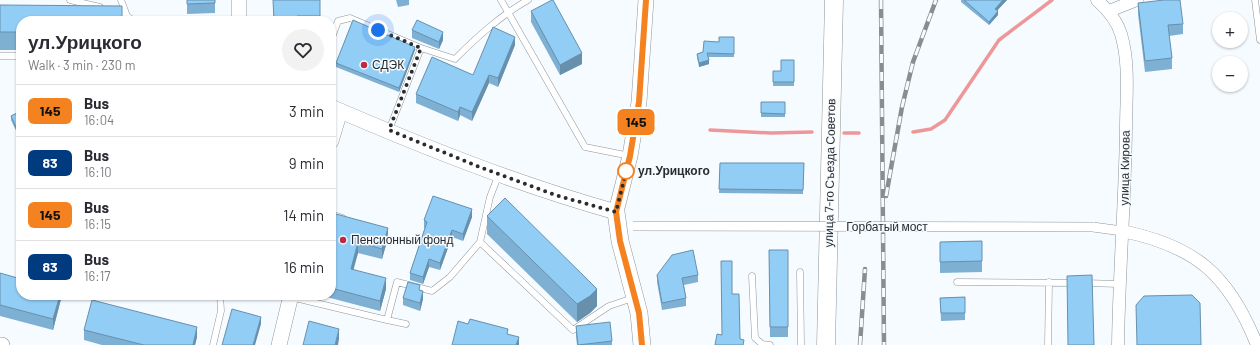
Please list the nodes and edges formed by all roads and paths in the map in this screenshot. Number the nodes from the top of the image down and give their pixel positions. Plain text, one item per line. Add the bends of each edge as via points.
1 (70, 0) edge
2 (121, 0) edge
3 (239, 0) edge
4 (501, 0) edge
5 (528, 0) edge
6 (646, 0) edge
7 (834, 0) edge
8 (1097, 0) edge
9 (1137, 0) edge
10 (1255, 0) edge
11 (1109, 11) junction
12 (507, 12) junction
13 (127, 16) joint
14 (239, 16) edge
15 (336, 26) edge
16 (1260, 40) edge
17 (421, 48) junction
18 (0, 56) edge
19 (16, 56) edge
20 (336, 109) edge
21 (389, 130) junction
22 (630, 156) junction
23 (499, 174) junction
24 (616, 212) junction
25 (336, 216) edge
26 (351, 220) edge
27 (633, 226) dead end
28 (1122, 231) junction
29 (480, 242) junction
30 (800, 272) dead end
31 (752, 276) dead end
32 (957, 282) dead end
33 (1048, 282) junction
34 (1119, 284) junction
35 (635, 297) junction
36 (220, 300) edge
37 (289, 300) edge
38 (306, 300) edge
39 (387, 320) junction
40 (406, 324) dead end
41 (213, 345) edge
42 (279, 345) edge
43 (642, 345) edge
44 (770, 345) edge
45 (801, 345) edge
46 (826, 345) edge
47 (1048, 345) edge
48 (1118, 345) edge
49 (1257, 345) edge

1 - 13 lane
2 - 13 lane
3 - 14 street
4 - 12 lane
5 - 12 lane
6 - 22 street via 639,102
7 - 46 main road, улица 7-го Съезда Советов
8 - 11 street, улица Кирова
9 - 11 street
10 - 16 lane
11 - 28 street, улица Кирова via 1121,35 1127,80 1125,209
12 - 17 lane via 487,27 455,59
12 - 22 lane via 585,147
15 - 17 lane via 338,21 350,18
17 - 21 lane
18 - 19 lane
20 - 21 street
21 - 23 street
22 - 24 street
23 - 24 street via 555,195
23 - 29 lane via 490,196
24 - 35 main road via 620,241
25 - 26 lane
27 - 28 street, Горбатый мост, bridge via 1093,227
28 - 34 street, улица Кирова
28 - 49 street via 1149,237 1183,250 1212,271 1244,314
29 - 35 lane via 573,330 609,306
29 - 39 lane via 450,277 432,291 397,282
30 - 45 lane
31 - 44 lane via 754,338 762,344
32 - 33 lane
33 - 34 lane
33 - 47 lane
34 - 48 street, улица Кирова
35 - 43 main road
36 - 41 lane via 221,311
37 - 42 street
38 - 39 lane
39 - 40 lane

